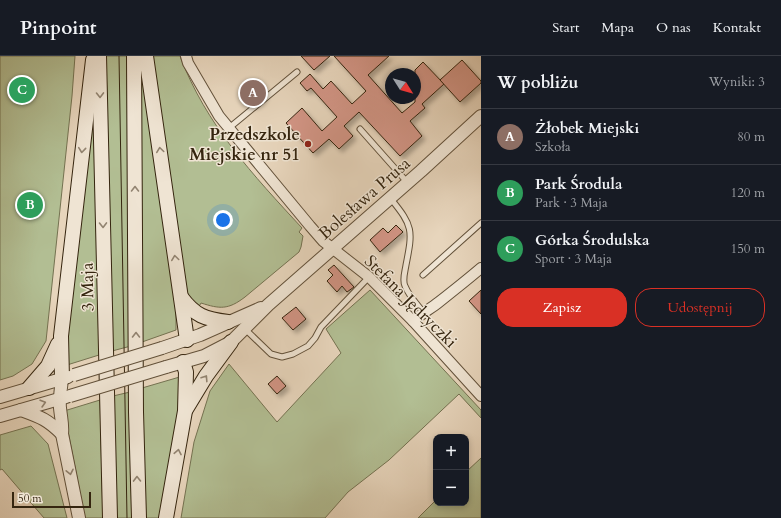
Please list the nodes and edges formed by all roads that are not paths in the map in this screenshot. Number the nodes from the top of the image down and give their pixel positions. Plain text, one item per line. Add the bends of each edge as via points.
1 (93, 56) edge
2 (99, 56) edge
3 (134, 56) edge
4 (146, 56) edge
5 (186, 56) edge
6 (297, 72) dead end
7 (481, 116) edge
8 (229, 128) junction
9 (360, 129) dead end
10 (407, 183) junction
11 (390, 198) junction
12 (481, 223) edge
13 (332, 249) junction
14 (481, 268) edge
15 (423, 275) dead end
16 (369, 277) junction
17 (181, 297) junction
18 (268, 305) junction
19 (423, 312) junction
20 (413, 321) junction
21 (228, 322) junction
22 (244, 328) junction
23 (61, 336) junction
24 (187, 340) junction
25 (231, 342) junction
26 (183, 362) junction
27 (68, 377) junction
28 (29, 388) junction
29 (0, 396) edge
30 (481, 396) edge
31 (65, 397) junction
32 (20, 410) junction
33 (185, 411) junction
34 (0, 416) edge
35 (62, 434) junction
36 (79, 518) edge
37 (110, 518) edge
38 (139, 518) edge
39 (166, 518) edge

1 -> 23 main road
2 -> 37 main road, 3 Maja
38 -> 3 main road
17 -> 4 main road
5 - 8 street, Stefana Jędryczki via 219,116
6 - 8 lane
7 - 10 street, Bolesława Prusa
8 - 13 street, Stefana Jędryczki
9 - 10 lane
10 - 11 street, Bolesława Prusa
11 - 13 street, Bolesława Prusa
11 - 19 lane via 408,222 411,232 404,285
12 - 15 lane
13 - 16 street, Stefana Jędryczki
13 - 18 street, Bolesława Prusa
14 - 19 street
16 - 20 street, Stefana Jędryczki
16 - 22 lane via 321,326 308,346 293,354 282,357 271,354
17 - 21 main road via 196,313 215,321
17 - 24 main road
18 - 21 street, Bolesława Prusa
18 - 22 street, Bolesława Prusa
19 - 20 street
20 - 30 street, Stefana Jędryczki
21 - 24 street, Bolesława Prusa
22 - 25 street, Bolesława Prusa
23 - 27 main road
23 - 28 main road via 48,366
24 - 26 street
24 - 27 street, Bolesława Prusa, bridge
25 - 26 street, Bolesława Prusa via 204,356
33 -> 25 main road
26 - 31 street, Bolesława Prusa, bridge
26 - 33 main road via 186,372
27 - 28 street, Bolesława Prusa
27 - 31 street
28 - 29 street, Bolesława Prusa
32 -> 31 street, Bolesława Prusa
31 - 35 street via 60,409
32 - 34 street, Bolesława Prusa
32 - 35 street via 44,419
39 -> 33 main road
35 -> 36 street

